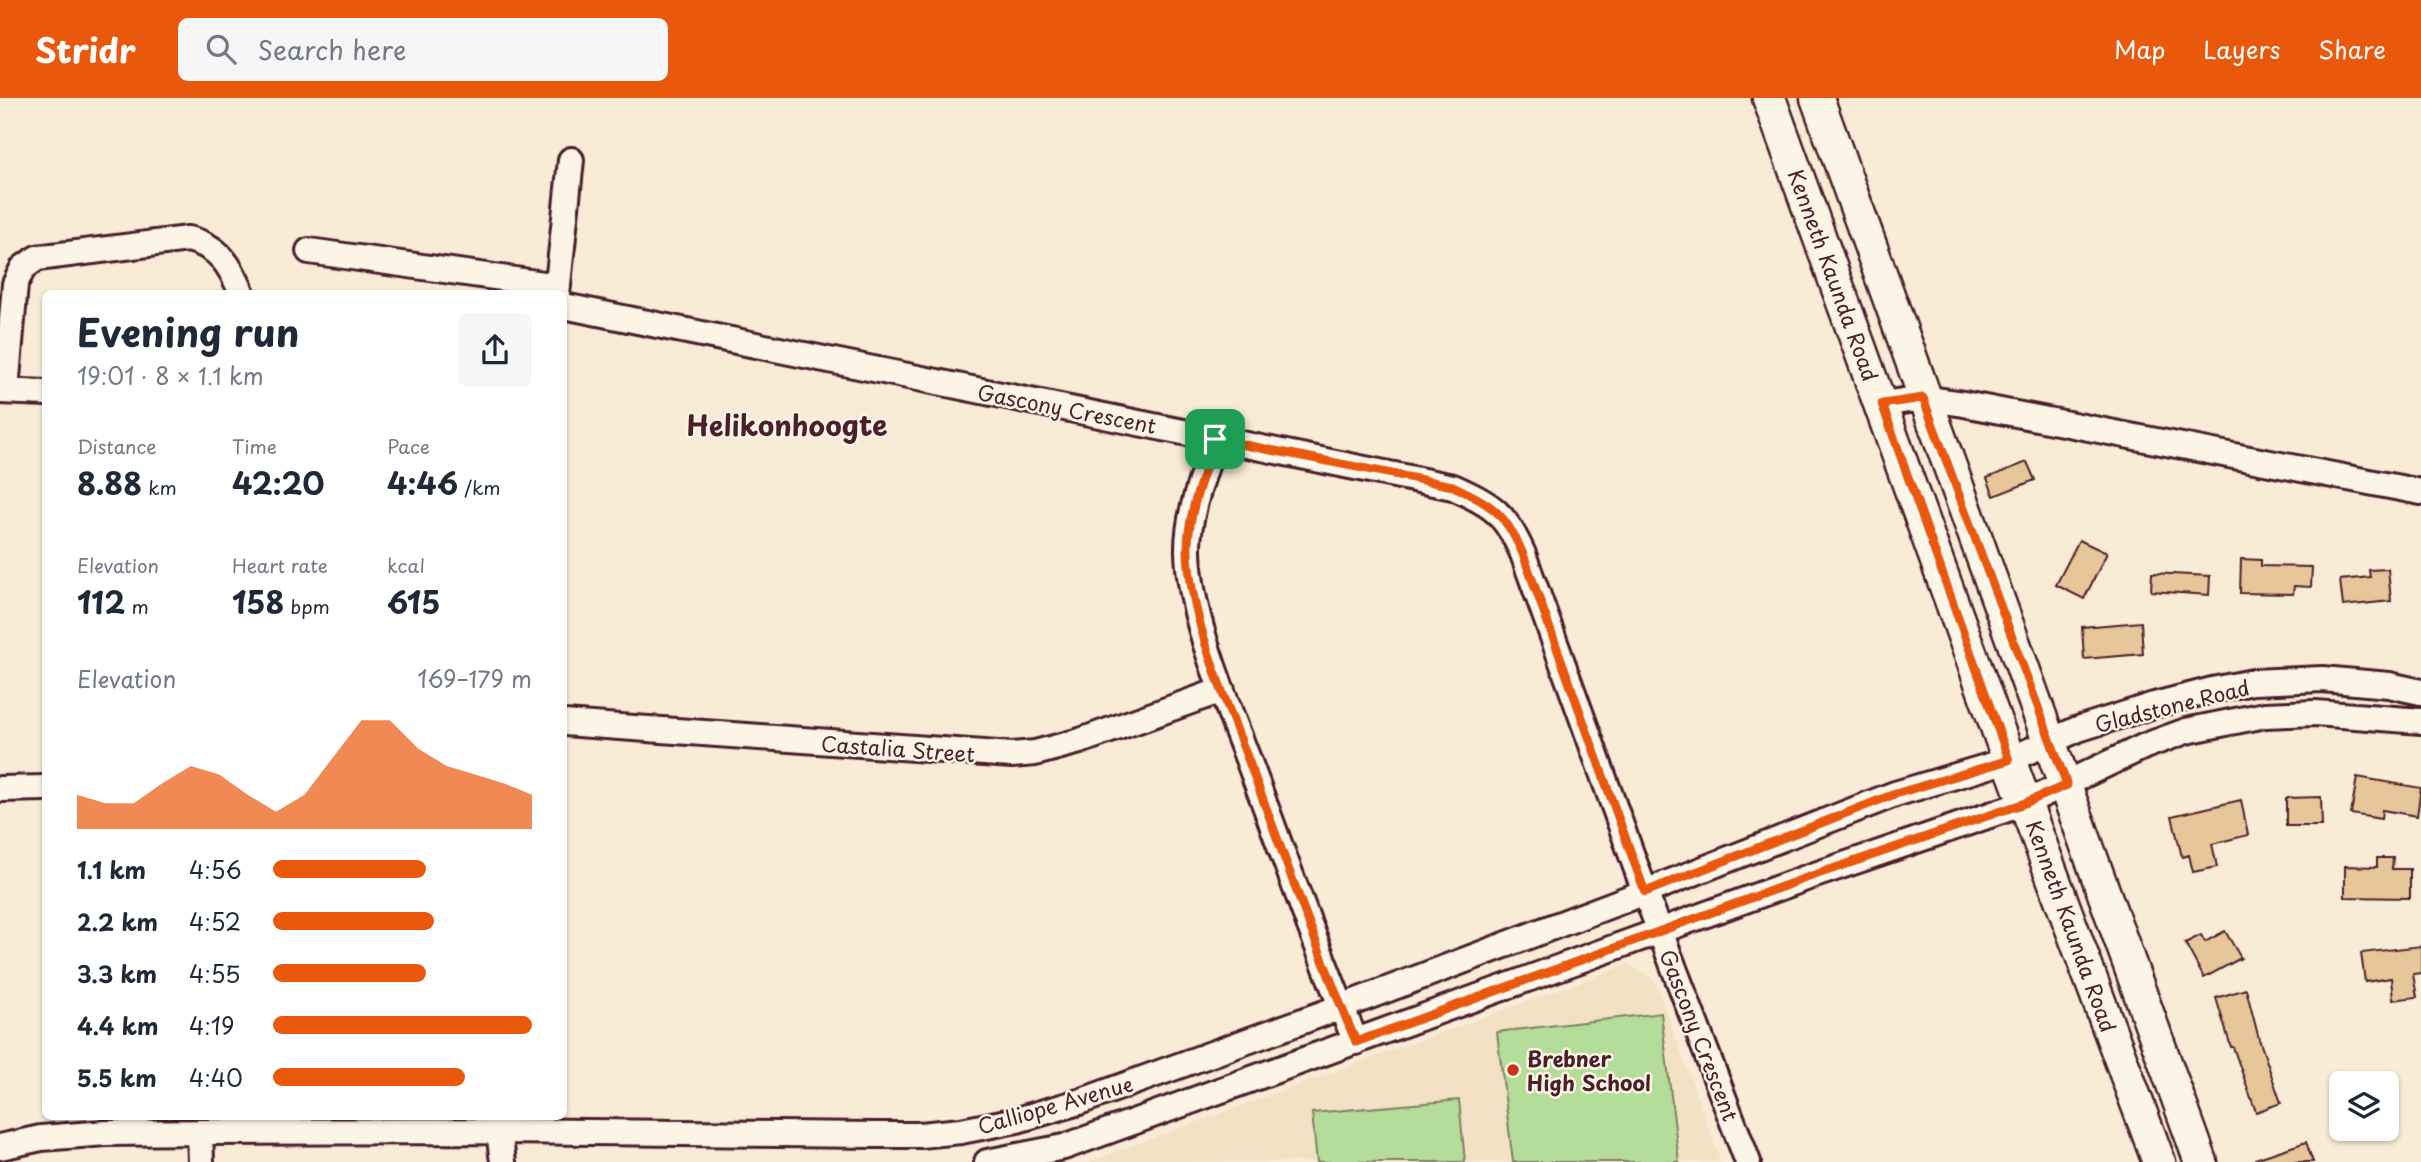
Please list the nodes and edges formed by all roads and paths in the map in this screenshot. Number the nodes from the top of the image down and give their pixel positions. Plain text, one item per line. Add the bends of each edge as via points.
1 (1769, 98) edge
2 (1818, 98) edge
3 (571, 160) dead end
4 (309, 251) dead end
5 (513, 287) edge
6 (240, 290) edge
7 (530, 290) edge
8 (559, 290) edge
9 (567, 297) edge
10 (3, 390) edge
11 (42, 393) edge
12 (1923, 398) junction
13 (1882, 404) junction
14 (1215, 439) junction
15 (2421, 492) edge
16 (1222, 690) junction
17 (2421, 692) edge
18 (2421, 721) edge
19 (567, 723) edge
20 (2051, 742) junction
21 (2009, 760) junction
22 (2067, 785) junction
23 (42, 788) edge
24 (0, 789) edge
25 (2025, 803) junction
26 (1645, 892) junction
27 (1661, 930) junction
28 (1341, 1007) junction
29 (1356, 1042) junction
30 (497, 1124) edge
31 (200, 1132) junction
32 (0, 1147) edge
33 (201, 1162) edge
34 (502, 1162) edge
35 (987, 1162) edge
36 (1748, 1162) edge
37 (2160, 1162) edge
38 (2201, 1162) edge

1 - 13 main road, Kenneth Kaunda Road
2 - 12 main road, Kenneth Kaunda Road
3 - 8 street
4 - 5 street, Gascony Crescent
5 - 7 street, Gascony Crescent
6 - 10 street via 222,255 203,242 188,239 37,258 23,268 15,284
9 - 14 street, Gascony Crescent
10 - 11 street
12 - 13 street
12 - 15 street
12 - 20 main road, Kenneth Kaunda Road
13 - 21 main road, Kenneth Kaunda Road
14 - 16 street via 1198,493 1188,549 1197,613
14 - 26 street, Gascony Crescent via 1453,486 1501,515 1523,554
16 - 19 street, Castalia Street via 1069,745 1012,755
16 - 28 street
17 - 20 street, Gladstone Road via 2322,679 2253,682 2154,705
18 - 22 street, Gladstone Road via 2315,712 2224,722 2145,746
20 - 21 street, Calliope Avenue
20 - 22 main road, Kenneth Kaunda Road
21 - 25 main road, Kenneth Kaunda Road
21 - 26 street, Calliope Avenue via 1895,794
22 - 25 street, Calliope Avenue
22 - 38 main road, Kenneth Kaunda Road
23 - 24 street
25 - 27 street, Calliope Avenue
25 - 37 main road, Kenneth Kaunda Road
26 - 27 street, Gascony Crescent
26 - 28 street, Calliope Avenue
27 - 29 street, Calliope Avenue
27 - 36 street, Gascony Crescent
28 - 29 street
28 - 30 street, Calliope Avenue via 1079,1102 961,1131 875,1135
29 - 35 street, Calliope Avenue via 1064,1147
30 - 31 street, Calliope Avenue
30 - 34 street
31 - 32 street, Calliope Avenue via 106,1133 41,1138
31 - 33 street

